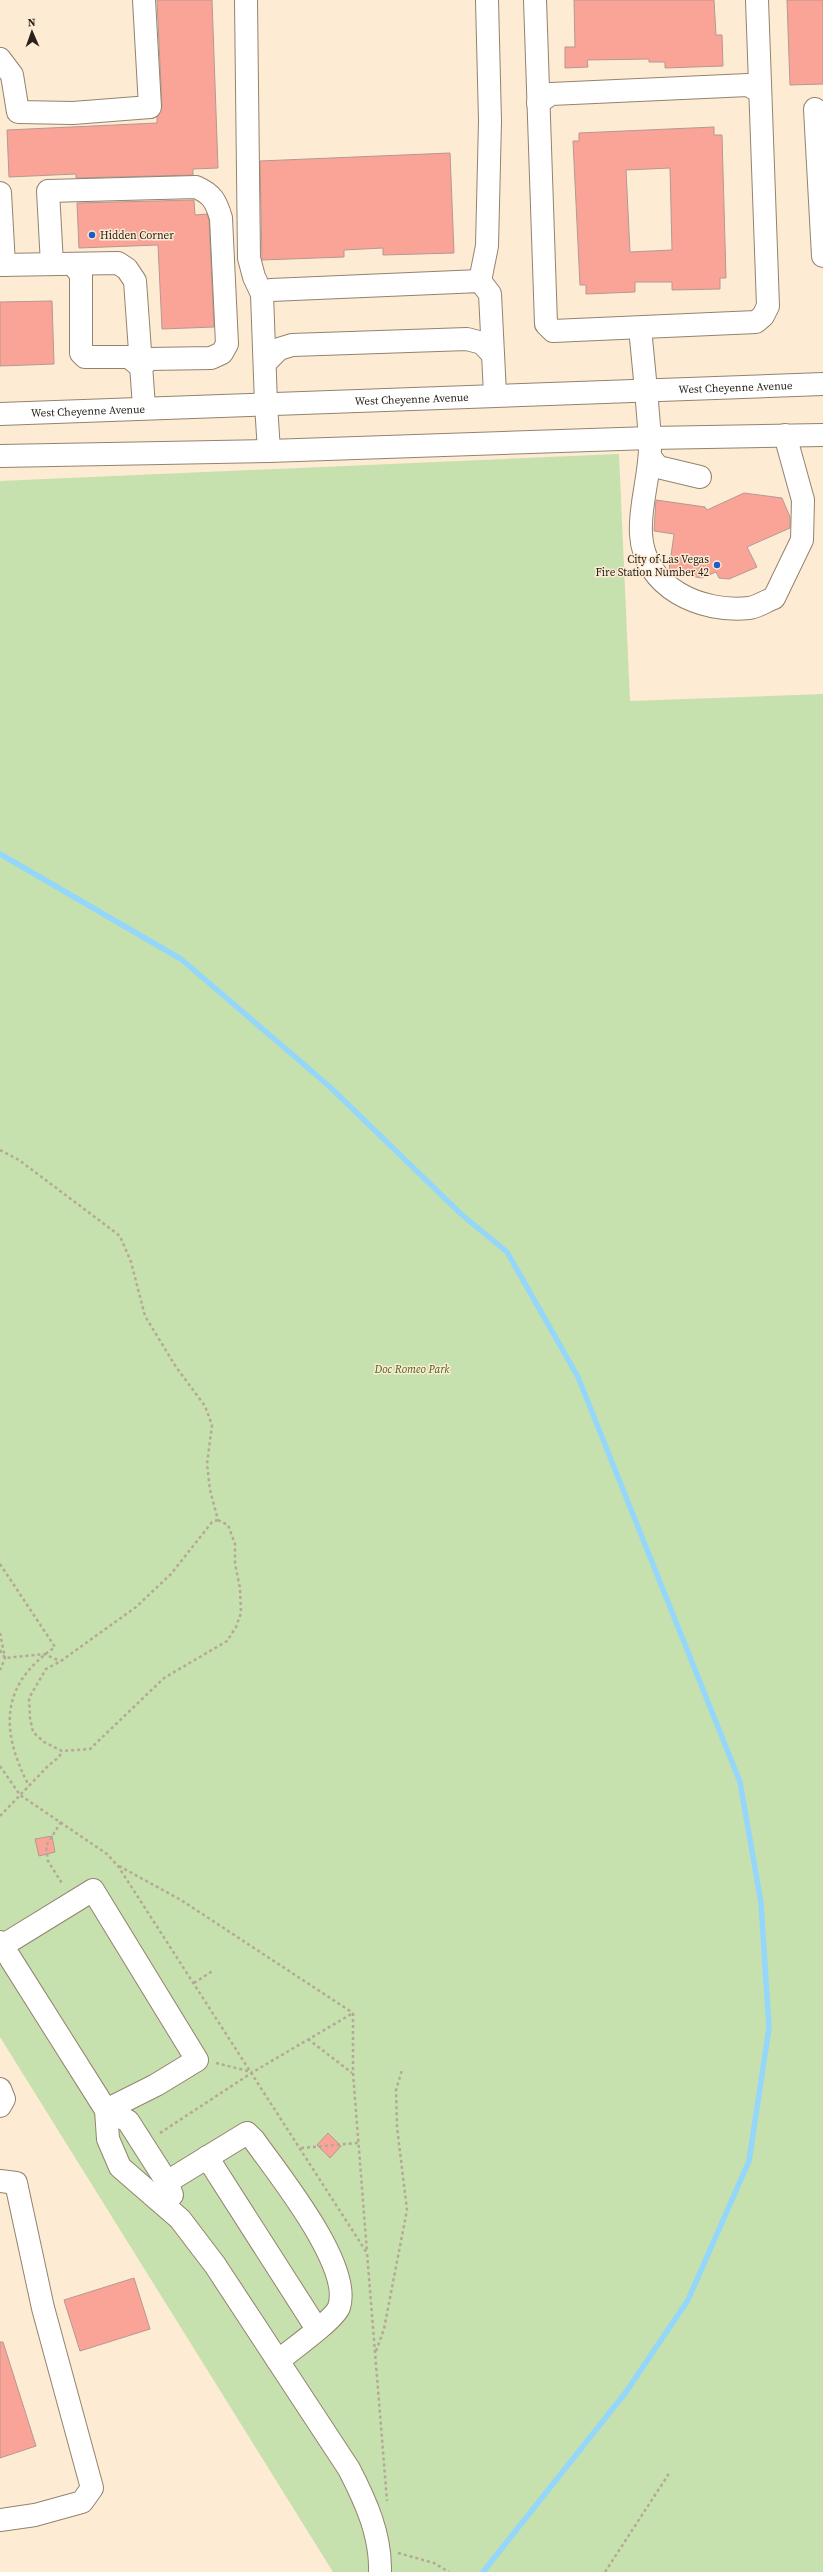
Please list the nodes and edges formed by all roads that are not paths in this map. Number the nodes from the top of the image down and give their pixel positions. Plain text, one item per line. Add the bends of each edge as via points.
1 (144, 0) edge
2 (246, 0) edge
3 (487, 0) edge
4 (535, 0) edge
5 (757, 0) edge
6 (0, 59) edge
7 (760, 92) junction
8 (538, 103) junction
9 (815, 109) dead end
10 (821, 152) edge
11 (0, 193) edge
12 (823, 256) edge
13 (63, 264) junction
14 (2, 265) edge
15 (480, 281) junction
16 (262, 294) junction
17 (640, 328) junction
18 (493, 355) junction
19 (265, 363) junction
20 (141, 367) junction
21 (823, 384) edge
22 (646, 390) junction
23 (495, 394) junction
24 (266, 404) junction
25 (144, 407) junction
26 (0, 414) edge
27 (785, 435) junction
28 (823, 435) edge
29 (651, 448) junction
30 (269, 451) junction
31 (0, 456) edge
32 (700, 477) dead end
33 (1, 1944) edge
34 (0, 2089) edge
35 (0, 2106) edge
36 (106, 2110) junction
37 (207, 2157) junction
38 (0, 2181) edge
39 (166, 2182) junction
40 (180, 2219) junction
41 (317, 2329) junction
42 (278, 2361) junction
43 (0, 2520) edge
44 (380, 2572) edge

1 - 6 main road via 150,107 73,113 18,112 12,75
2 - 16 main road via 249,258
3 - 15 main road via 490,121 488,230
4 - 8 main road
5 - 7 main road
7 - 8 main road via 748,85 551,94
7 - 17 main road via 768,306 763,316 756,322
8 - 17 main road via 546,324 553,331
9 - 10 main road
10 - 12 main road
11 - 14 main road
13 - 14 main road
13 - 20 main road via 81,274 81,353 85,357 129,357
13 - 20 main road via 118,263 127,268 135,280
13 - 20 main road via 48,191 196,187 216,201 221,218 227,344 222,353 211,358 149,359
15 - 16 main road via 271,290
15 - 18 main road via 490,294
16 - 19 main road
17 - 22 main road
18 - 19 main road via 482,343 467,339 300,344 279,349
18 - 23 main road
19 - 24 main road
20 - 25 main road
21 - 22 main road, West Cheyenne Avenue
22 - 23 main road, West Cheyenne Avenue
22 - 29 main road
23 - 24 main road, West Cheyenne Avenue
24 - 25 main road, West Cheyenne Avenue
24 - 30 main road
25 - 26 main road, West Cheyenne Avenue
27 - 28 main road
27 - 29 main road
27 - 29 main road via 804,500 802,540 774,598 750,608 698,604 675,592 658,576 644,554 641,534
29 - 30 main road
29 - 32 main road via 658,467
30 - 31 main road
33 - 36 main road
33 - 36 main road via 93,1890 197,2060 156,2085
34 - 35 main road via 4,2099
36 - 39 main road via 128,2121
36 - 40 main road via 108,2139 120,2167
37 - 39 main road
37 - 41 main road
37 - 41 main road via 247,2132 321,2237 340,2279 341,2293 339,2308
38 - 43 main road via 16,2183 43,2308 92,2488 82,2502 35,2515
39 - 40 main road
40 - 42 main road via 215,2265
41 - 42 main road
42 - 44 main road via 349,2470 367,2503 376,2535

